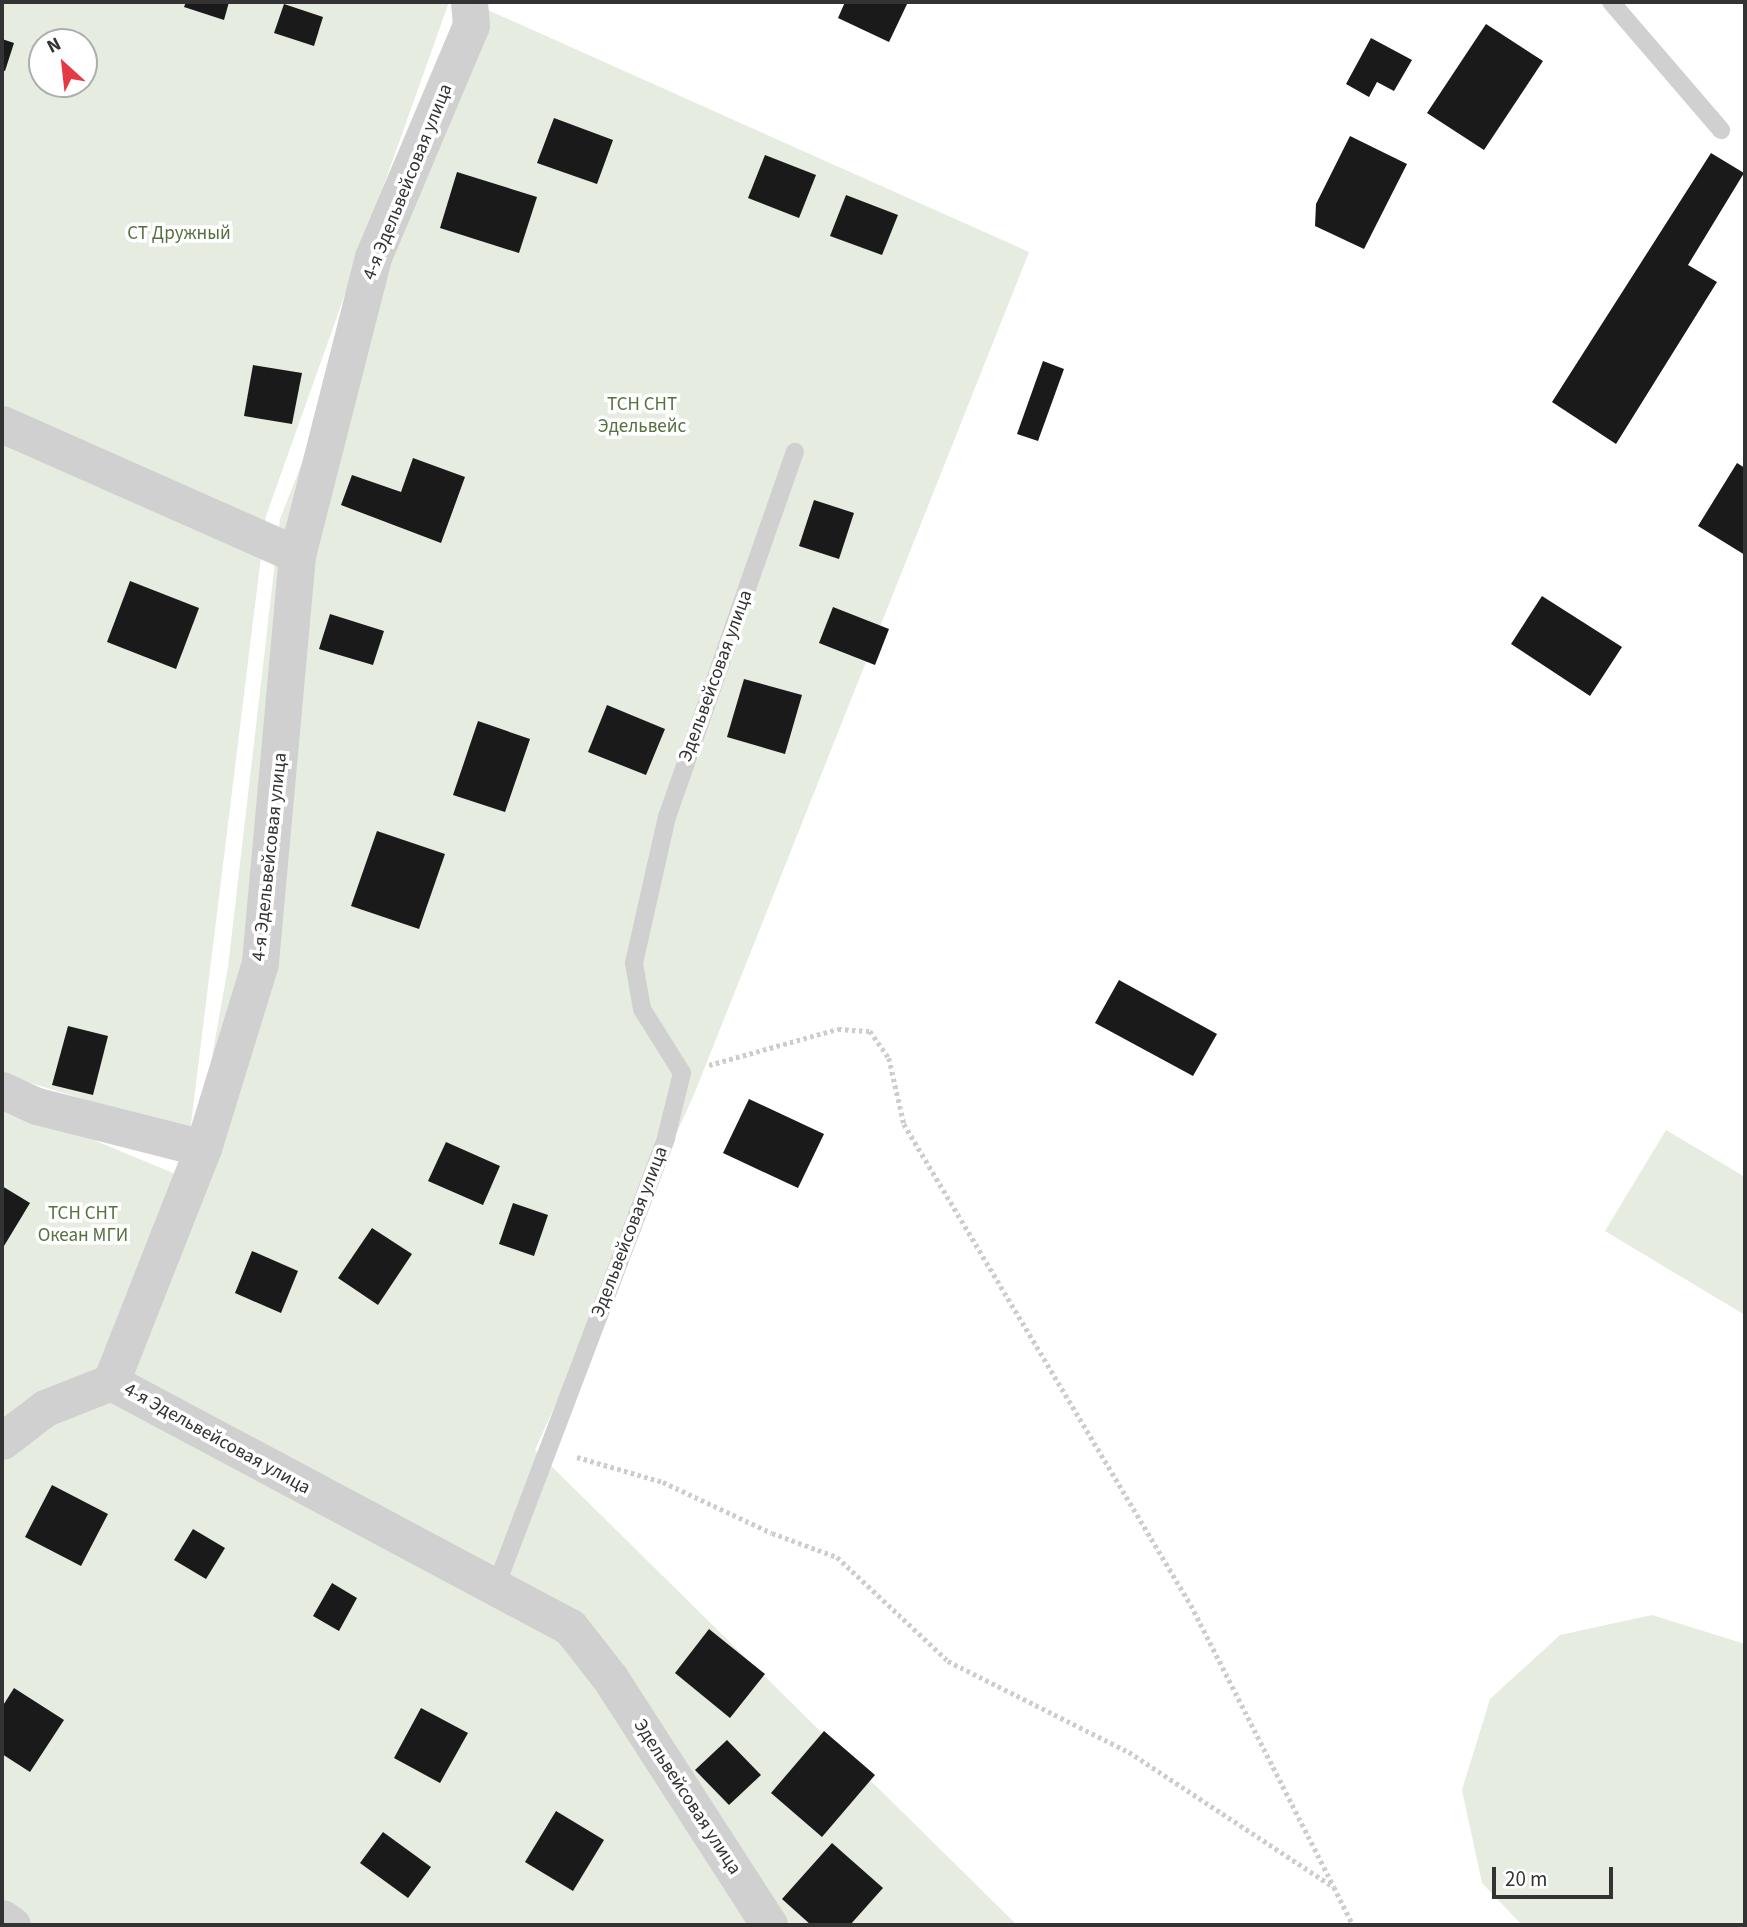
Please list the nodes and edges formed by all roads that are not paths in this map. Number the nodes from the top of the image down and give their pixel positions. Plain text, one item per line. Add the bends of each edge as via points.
1 (1611, 2) edge
2 (470, 14) edge
3 (1721, 130) dead end
4 (2, 424) edge
5 (795, 452) dead end
6 (297, 555) junction
7 (2, 1090) edge
8 (203, 1148) junction
9 (111, 1382) junction
10 (2, 1441) edge
11 (495, 1589) junction
12 (2, 1918) edge
13 (12, 1925) edge
14 (769, 1925) edge

1 - 3 lane
2 - 6 street, 4-я Эдельвейсовая улица via 373,257
4 - 6 street
5 - 11 lane, Эдельвейсовая улица via 667,817 634,963 642,1009 682,1073 666,1138
6 - 8 street, 4-я Эдельвейсовая улица via 260,963
7 - 8 street via 37,1106
8 - 9 street, 4-я Эдельвейсовая улица
9 - 10 street via 45,1408
9 - 11 street, 4-я Эдельвейсовая улица
11 - 14 street, Эдельвейсовая улица via 570,1627 610,1678
12 - 13 street

